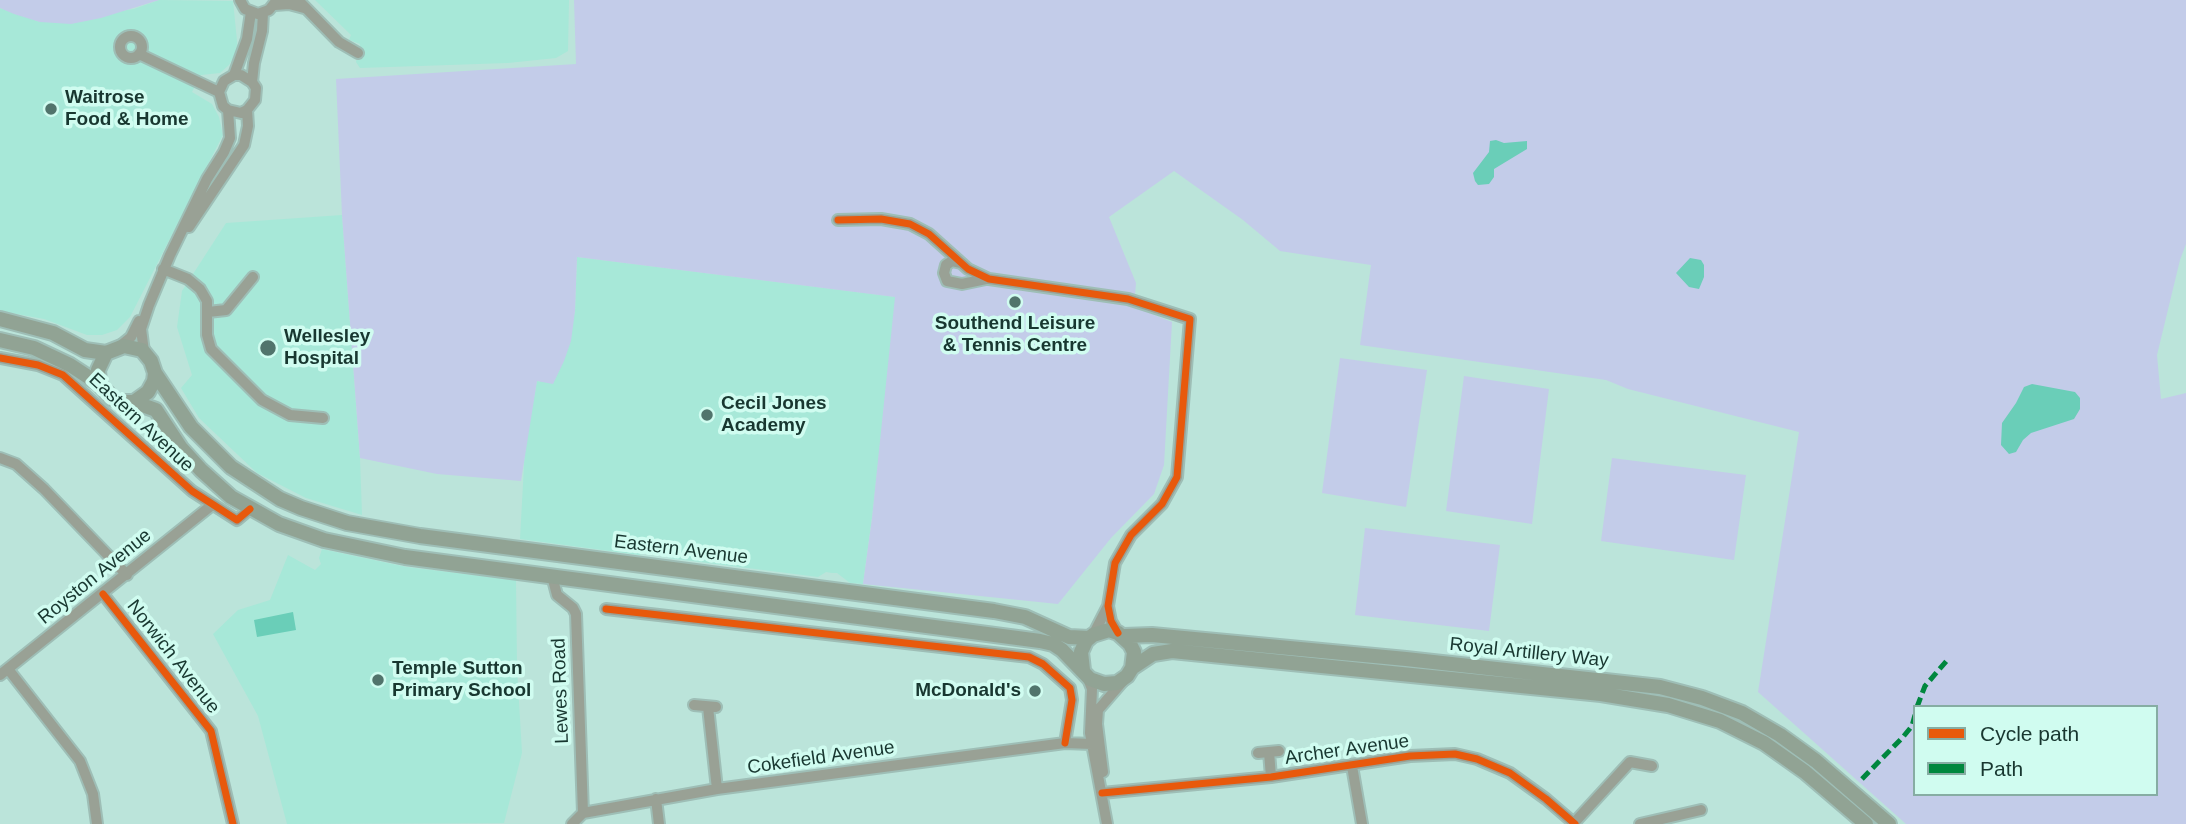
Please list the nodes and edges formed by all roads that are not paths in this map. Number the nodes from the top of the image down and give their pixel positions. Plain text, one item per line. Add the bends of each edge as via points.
1 (240, 0) edge
2 (298, 0) edge
3 (276, 2) edge
4 (307, 9) junction
5 (257, 13) junction
6 (358, 53) dead end
7 (139, 54) dead end
8 (234, 75) junction
9 (252, 82) junction
10 (219, 92) junction
11 (228, 110) junction
12 (247, 110) junction
13 (838, 220) dead end
14 (170, 256) junction
15 (961, 263) junction
16 (163, 269) junction
17 (253, 277) dead end
18 (989, 279) junction
19 (149, 305) junction
20 (208, 312) junction
21 (0, 319) edge
22 (0, 340) edge
23 (113, 350) junction
24 (144, 352) junction
25 (0, 358) edge
26 (155, 373) junction
27 (99, 384) junction
28 (134, 402) junction
29 (323, 418) dead end
30 (0, 458) edge
31 (212, 505) junction
32 (250, 509) junction
33 (127, 575) junction
34 (552, 576) junction
35 (103, 594) junction
36 (1108, 606) junction
37 (606, 609) dead end
38 (1121, 635) junction
39 (1091, 636) junction
40 (4, 672) edge
41 (1085, 672) junction
42 (1130, 672) junction
43 (694, 705) dead end
44 (1093, 723) junction
45 (1065, 743) junction
46 (1092, 744) junction
47 (1269, 752) dead end
48 (1352, 766) junction
49 (1652, 766) dead end
50 (1271, 777) junction
51 (717, 789) junction
52 (1102, 793) junction
53 (656, 799) junction
54 (1701, 810) dead end
55 (583, 813) junction
56 (97, 824) edge
57 (233, 824) edge
58 (572, 824) edge
59 (659, 824) edge
60 (1107, 824) edge
61 (1362, 824) edge
62 (1574, 824) edge
63 (1640, 824) edge
64 (1866, 824) edge
65 (1889, 824) edge

1 - 5 street via 246,9
2 - 4 street
3 - 4 street
3 - 5 street
4 - 6 street via 339,42
5 - 8 street
5 - 9 street
7 - 10 street
8 - 9 street
8 - 10 street via 224,81
9 - 12 street via 256,100
10 - 11 street
11 - 12 street
11 - 14 street via 227,145
12 - 14 street via 244,145
13 - 15 street via 911,224
14 - 16 street
15 - 18 street
15 - 18 street via 946,265 947,281 962,284
16 - 19 street
16 - 20 street via 200,289
17 - 20 street via 226,310
18 - 36 street via 1128,299 1191,319 1177,477 1163,504 1119,553
19 - 23 street via 131,337
19 - 24 street via 141,329
20 - 29 street via 206,335 214,353 262,400 290,415
21 - 23 main road, Eastern Avenue via 53,333 85,350
22 - 27 main road, Eastern Avenue via 57,358
23 - 24 main road, Eastern Avenue via 131,346
23 - 27 main road, Eastern Avenue via 98,370
24 - 26 main road, Eastern Avenue
25 - 31 street, Eastern Avenue via 63,375 178,480
26 - 28 main road, Eastern Avenue via 148,392
26 - 39 main road, Eastern Avenue via 191,427 231,467 280,499 347,523 994,611 1025,617 1069,637
27 - 28 main road, Eastern Avenue via 113,400
28 - 32 main road, Eastern Avenue via 156,410 201,470
30 - 33 street via 16,464
31 - 32 street, Eastern Avenue via 237,520
31 - 33 street, Royston Avenue
32 - 34 main road, Eastern Avenue via 279,524 360,549
33 - 35 street, Royston Avenue
34 - 41 main road, Eastern Avenue via 1040,640 1062,650
34 - 55 street, Lewes Road via 557,595 576,614
35 - 40 street, Royston Avenue
35 - 57 street, Norwich Avenue via 211,731
36 - 38 street via 1113,626
36 - 39 street
37 - 45 street via 1029,657 1070,688
38 - 39 main road, Eastern Avenue via 1109,631
38 - 42 main road via 1134,652
38 - 65 main road, Royal Artillery Way via 1660,687 1742,713 1780,735
39 - 41 main road via 1081,652
40 - 56 street via 80,761 93,794
41 - 42 main road, Eastern Avenue via 1104,684 1116,683
41 - 44 street via 1092,689
42 - 44 street via 1098,710
42 - 64 main road, Royal Artillery Way via 1153,654 1172,651 1601,694 1668,705 1720,720 1764,743
43 - 51 street via 712,707
44 - 45 street
44 - 46 street via 1096,738
44 - 52 street via 1102,758
45 - 46 street, Cokefield Avenue
45 - 51 street, Cokefield Avenue
46 - 52 street
47 - 50 street
48 - 50 street, Archer Avenue
48 - 61 street
48 - 62 street, Archer Avenue via 1434,754 1477,759 1510,773
49 - 62 street via 1627,764
50 - 52 street, Archer Avenue
51 - 53 street, Cokefield Avenue
52 - 60 street
53 - 55 street, Cokefield Avenue
53 - 59 street
54 - 63 street
55 - 58 street

